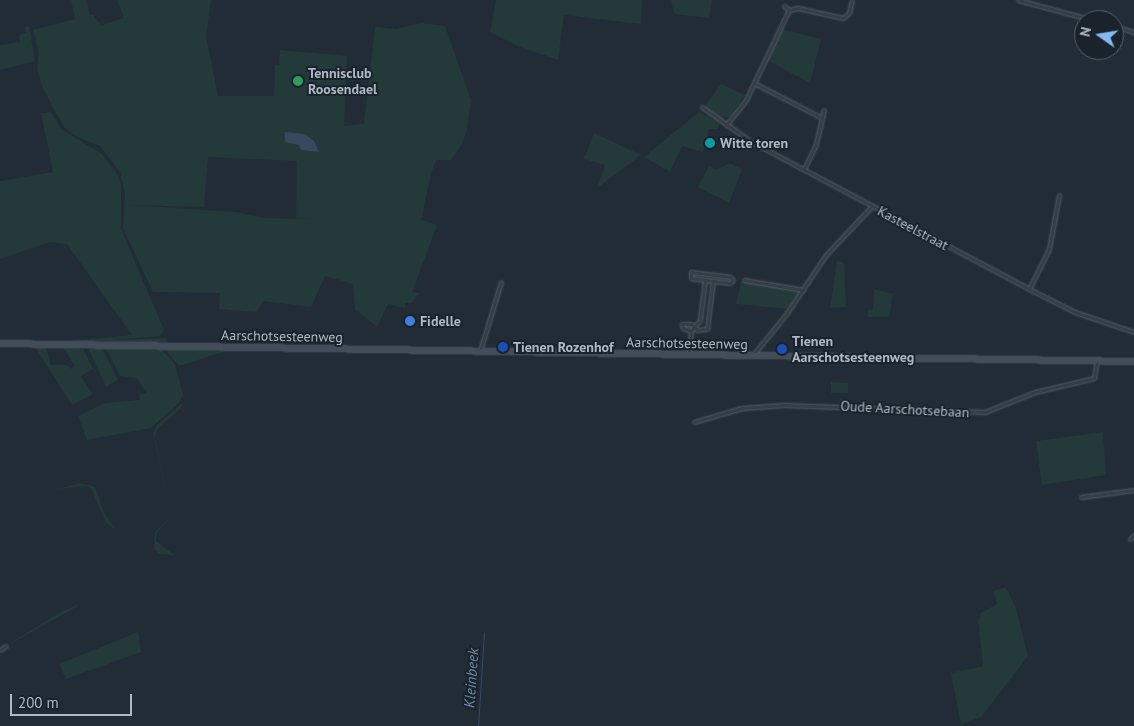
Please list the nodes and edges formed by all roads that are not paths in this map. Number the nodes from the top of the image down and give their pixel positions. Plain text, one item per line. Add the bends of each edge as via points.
1 (852, 0) edge
2 (1018, 0) edge
3 (784, 6) dead end
4 (789, 10) junction
5 (1074, 15) edge
6 (754, 83) junction
7 (702, 107) dead end
8 (824, 110) dead end
9 (822, 118) junction
10 (726, 125) junction
11 (804, 169) junction
12 (1059, 195) dead end
13 (872, 206) junction
14 (705, 280) junction
15 (744, 280) dead end
16 (713, 281) junction
17 (501, 282) dead end
18 (1029, 289) junction
19 (803, 290) junction
20 (692, 330) junction
21 (1134, 332) edge
22 (0, 343) edge
23 (480, 351) junction
24 (689, 354) junction
25 (753, 355) junction
26 (1097, 361) junction
27 (1134, 361) edge
28 (694, 422) dead end
29 (1134, 490) edge
30 (1081, 497) dead end
31 (1134, 535) edge
32 (1130, 539) dead end
33 (6, 646) dead end
34 (0, 650) edge

1 - 4 street via 849,13 843,18 798,8
2 - 5 street
3 - 4 street
4 - 6 street
6 - 9 street
6 - 10 street via 746,100
7 - 10 street, Kasteelstraat
8 - 9 street
9 - 11 street via 816,144
10 - 11 street, Kasteelstraat
11 - 13 street, Kasteelstraat
12 - 18 street via 1049,249
13 - 18 street, Kasteelstraat
13 - 19 street via 825,256
14 - 16 street
14 - 16 street via 689,275 721,276 733,280 730,283
14 - 20 street via 700,320
15 - 19 street
16 - 20 street via 707,329
17 - 23 street
18 - 21 street, Kasteelstraat via 1075,312
19 - 25 street
20 - 24 street
22 - 23 main road, Aarschotsesteenweg
23 - 24 main road, Aarschotsesteenweg
24 - 25 main road, Aarschotsesteenweg
25 - 26 main road, Aarschotsesteenweg
26 - 27 main road, Aarschotsesteenweg
26 - 28 street, Oude Aarschotsebaan via 1094,378 1041,390 985,412 783,405 742,408
29 - 30 street
31 - 32 street
33 - 34 street

